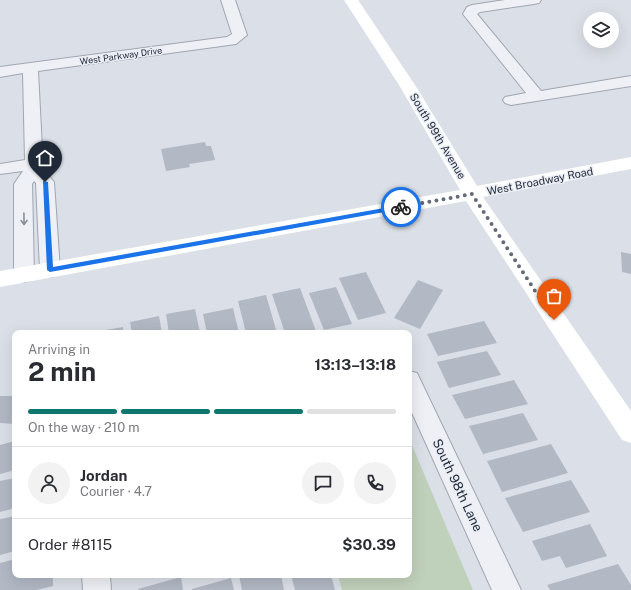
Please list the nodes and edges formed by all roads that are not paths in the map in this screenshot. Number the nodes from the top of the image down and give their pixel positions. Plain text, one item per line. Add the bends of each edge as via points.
1 (228, 0) edge
2 (351, 0) edge
3 (534, 0) edge
4 (30, 68) junction
5 (0, 72) edge
6 (631, 81) edge
7 (537, 96) junction
8 (511, 100) dead end
9 (631, 163) edge
10 (34, 167) junction
11 (0, 169) edge
12 (472, 194) junction
13 (50, 270) junction
14 (24, 275) junction
15 (0, 279) edge
16 (412, 386) edge
17 (631, 432) edge
18 (96, 578) edge
19 (97, 590) edge
20 (508, 590) edge

1 - 4 street, West Parkway Drive via 240,34 231,41
2 - 12 main road, South 99th Avenue via 407,86
3 - 7 street via 477,8 470,14
4 - 5 street, West Parkway Drive
4 - 10 street
6 - 7 street
7 - 8 street
9 - 12 main road, West Broadway Road
10 - 11 street
10 - 13 street via 45,182
10 -> 14 street via 23,184
12 - 13 main road, West Broadway Road
12 - 17 main road, South 99th Avenue
13 - 14 main road, West Broadway Road
14 - 15 main road, West Broadway Road
16 - 20 street, South 98th Lane
18 - 19 street

